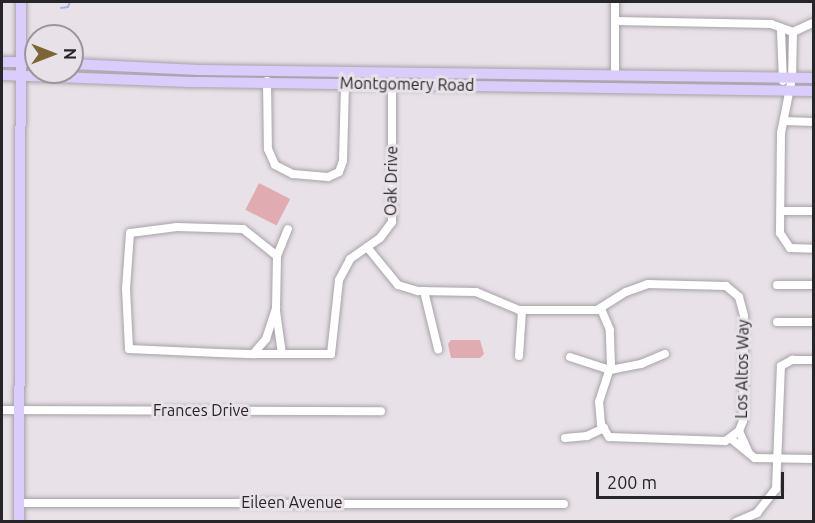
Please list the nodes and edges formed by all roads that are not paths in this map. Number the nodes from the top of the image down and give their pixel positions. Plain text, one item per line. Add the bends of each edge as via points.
1 (21, 2) edge
2 (615, 2) edge
3 (615, 21) junction
4 (813, 22) edge
5 (782, 30) junction
6 (793, 32) junction
7 (2, 62) edge
8 (21, 62) junction
9 (84, 65) edge
10 (310, 69) junction
11 (393, 71) junction
12 (20, 74) junction
13 (523, 74) junction
14 (2, 75) edge
15 (615, 76) junction
16 (687, 76) junction
17 (787, 78) junction
18 (813, 78) edge
19 (267, 81) junction
20 (345, 83) junction
21 (392, 84) junction
22 (513, 87) junction
23 (687, 91) junction
24 (787, 91) junction
25 (813, 91) edge
26 (784, 121) junction
27 (813, 122) edge
28 (813, 211) edge
29 (781, 212) junction
30 (288, 230) dead end
31 (367, 247) junction
32 (813, 249) edge
33 (278, 256) junction
34 (777, 285) dead end
35 (813, 285) edge
36 (424, 291) junction
37 (276, 308) junction
38 (601, 309) junction
39 (522, 310) junction
40 (777, 322) dead end
41 (813, 322) edge
42 (438, 349) dead end
43 (253, 354) junction
44 (282, 354) junction
45 (665, 354) dead end
46 (519, 356) dead end
47 (570, 357) dead end
48 (813, 360) edge
49 (610, 369) junction
50 (20, 408) junction
51 (2, 410) edge
52 (381, 411) dead end
53 (604, 428) junction
54 (740, 431) junction
55 (565, 438) dead end
56 (730, 438) junction
57 (749, 453) junction
58 (780, 459) junction
59 (813, 459) edge
60 (20, 503) junction
61 (564, 504) dead end
62 (19, 522) edge
63 (736, 522) edge

1 - 8 main road
2 - 3 street
3 - 5 street via 771,24
3 - 15 street
4 - 6 street
5 - 6 street
5 - 17 street
6 - 17 street
7 - 8 main road
8 - 12 main road
9 - 10 main road, Montgomery Road via 199,70
10 - 11 main road, Montgomery Road
10 - 19 main road via 283,73
11 - 13 main road, Montgomery Road
11 - 21 street, Oak Drive
12 - 14 main road, Montgomery Road
12 - 19 main road, Montgomery Road
12 - 50 main road
13 - 15 main road, Montgomery Road
13 - 22 main road
15 - 16 main road, Montgomery Road
16 - 17 main road, Montgomery Road
16 - 23 main road
17 - 18 main road, Montgomery Road
17 - 24 street
19 - 20 main road, Montgomery Road
19 - 20 street via 268,149 275,165 293,174 328,177 339,172 344,161
20 - 21 main road, Montgomery Road
21 - 22 main road, Montgomery Road
21 - 31 street, Oak Drive via 392,222
22 - 23 main road, Montgomery Road
23 - 24 main road, Montgomery Road
24 - 25 main road, Montgomery Road
24 - 26 street
26 - 27 street
26 - 29 street
28 - 29 street
29 - 32 street via 784,244
30 - 33 street
31 - 36 street, Los Altos Way via 398,285
31 - 44 street, Oak Drive via 350,259 339,280 331,354
33 - 37 street
33 - 43 street via 243,229 144,228 130,233 126,244 129,349
34 - 35 street
36 - 39 street, Los Altos Way via 476,292
36 - 42 street
37 - 43 street via 266,339
37 - 44 street
38 - 39 street, Los Altos Way via 564,313
38 - 49 street via 609,330
38 - 54 street, Los Altos Way via 626,291 648,284 720,284 738,297 744,316
39 - 46 street
40 - 41 street
43 - 44 street
45 - 49 street via 641,364
47 - 49 street
48 - 58 street via 792,360 782,366
49 - 53 street via 599,402
50 - 51 street, Frances Drive
50 - 52 street, Frances Drive
50 - 60 main road
53 - 55 street via 586,436
53 - 56 street, Los Altos Way via 609,437 633,440
54 - 56 street, Los Altos Way
54 - 57 street
56 - 57 street
57 - 58 street via 755,458
58 - 59 street
58 - 63 street via 776,489 757,513
60 - 61 street, Eileen Avenue
60 - 62 main road

